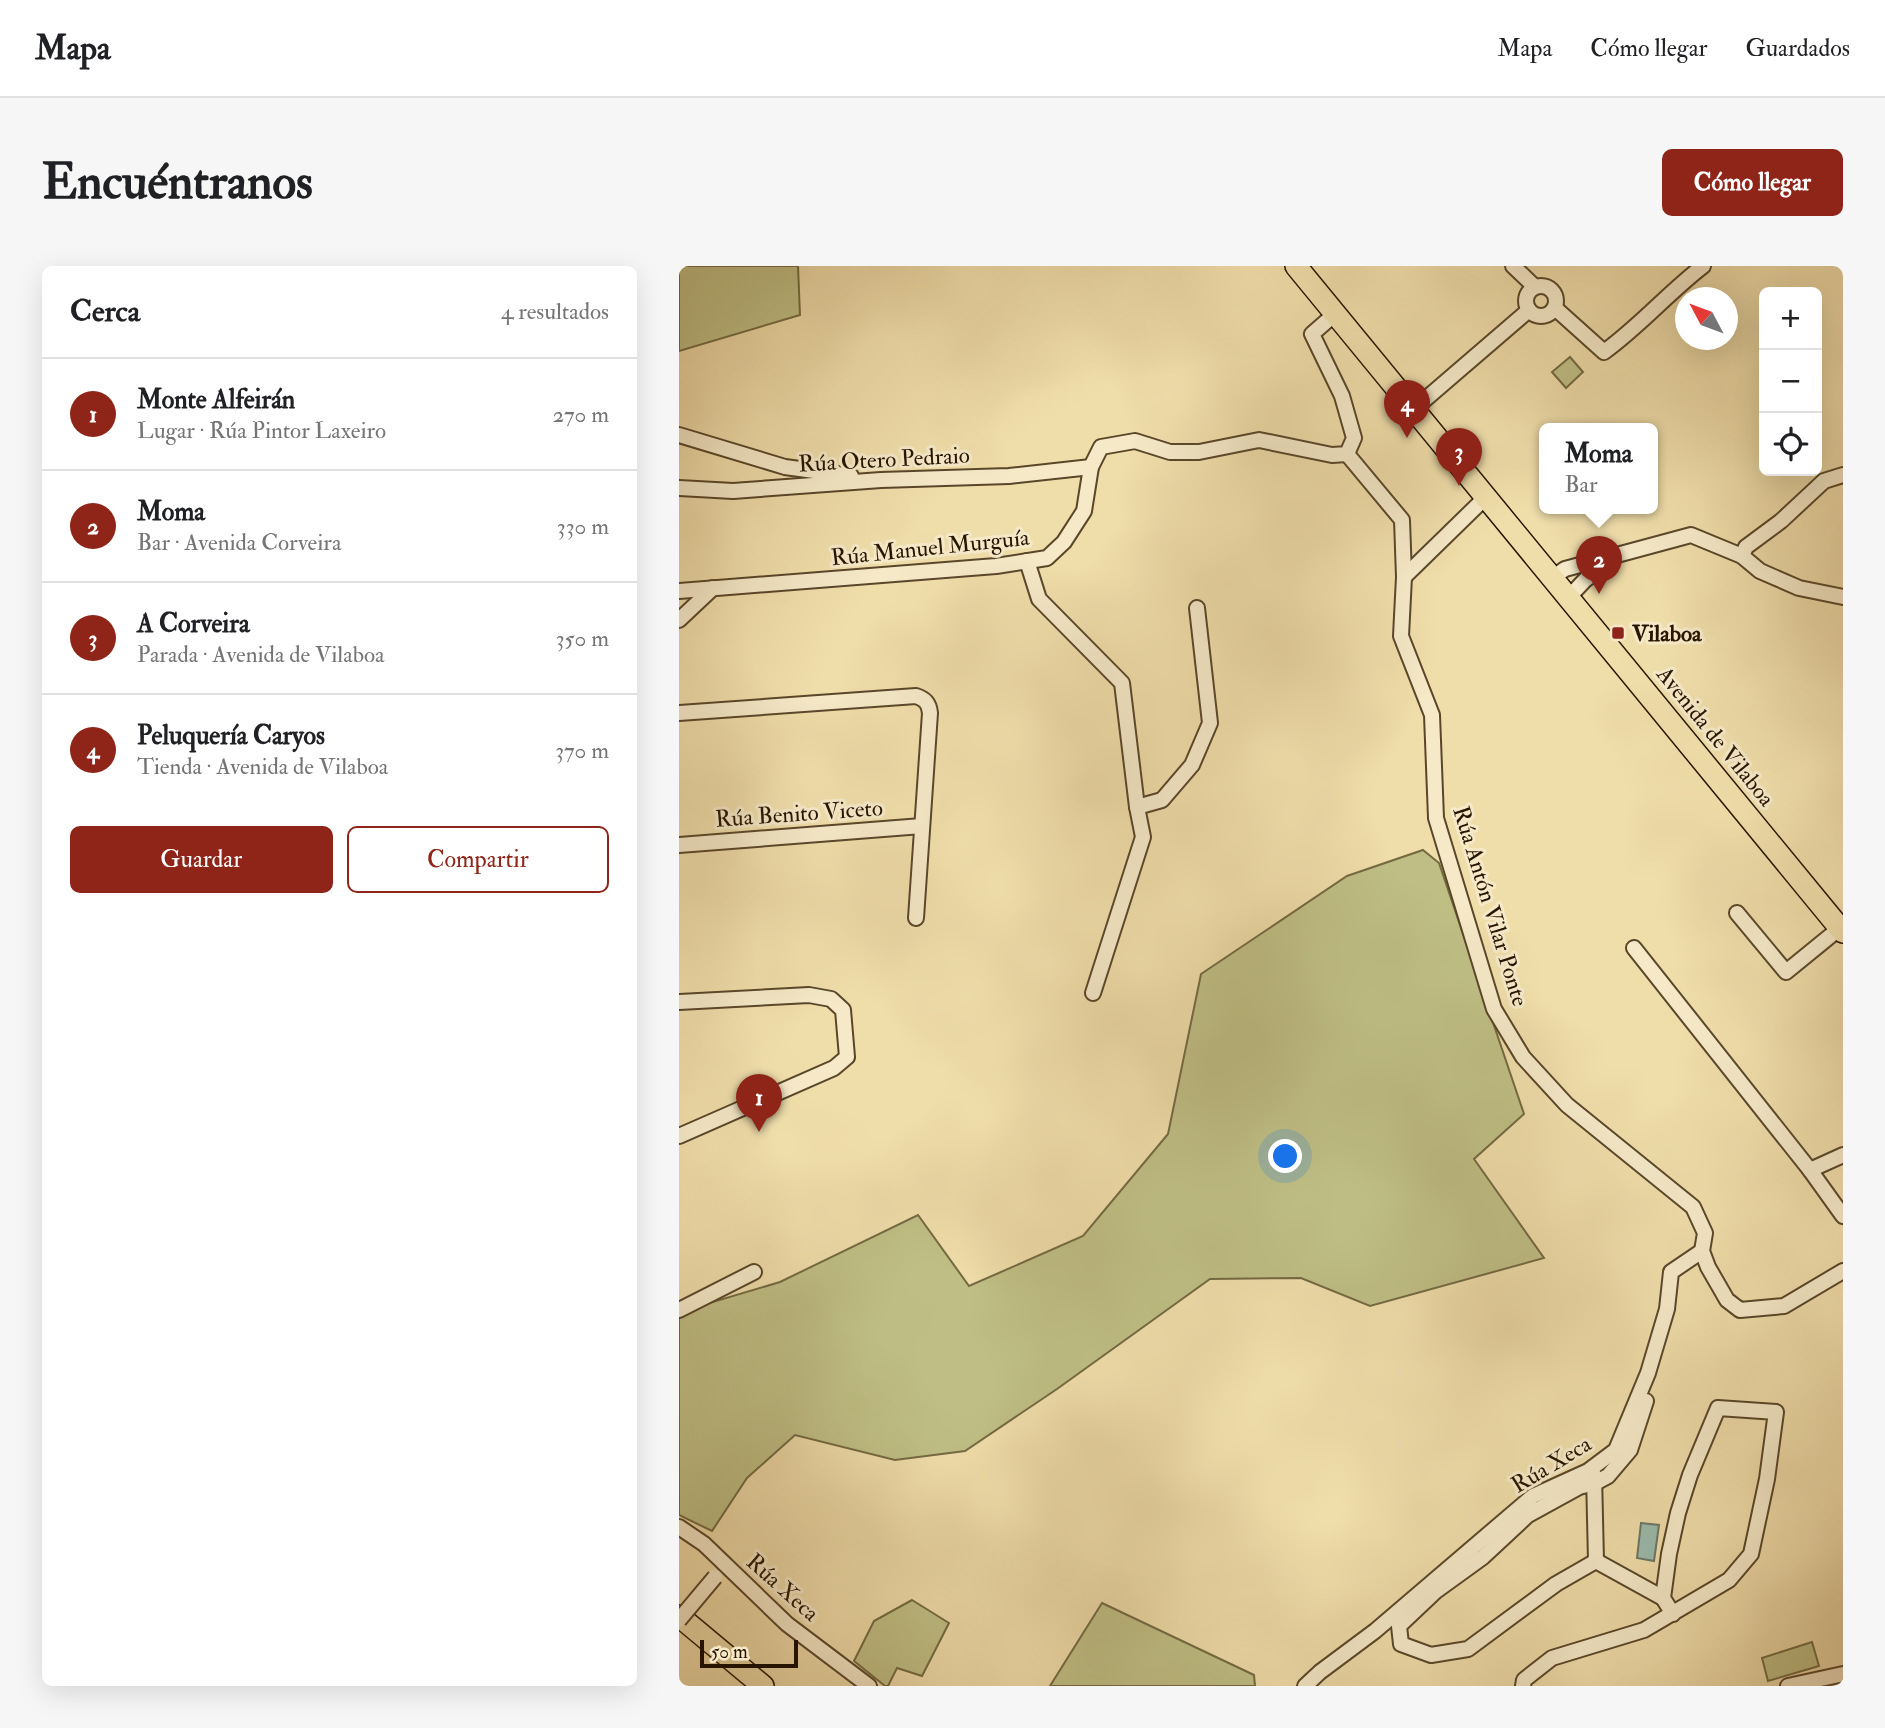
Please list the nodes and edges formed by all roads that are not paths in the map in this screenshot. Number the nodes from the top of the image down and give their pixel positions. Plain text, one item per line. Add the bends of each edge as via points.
1 (1296, 266) edge
2 (1513, 266) edge
3 (1703, 266) edge
4 (1535, 288) junction
5 (1555, 308) junction
6 (1529, 310) junction
7 (1336, 313) junction
8 (1414, 409) junction
9 (679, 435) edge
10 (1347, 454) junction
11 (1091, 467) junction
12 (1842, 475) edge
13 (881, 480) junction
14 (679, 488) edge
15 (1486, 496) junction
16 (1629, 551) junction
17 (1742, 556) junction
18 (1027, 561) junction
19 (1577, 565) junction
20 (1404, 577) junction
21 (1552, 578) junction
22 (1585, 580) junction
23 (713, 589) junction
24 (679, 591) edge
25 (1843, 597) edge
26 (1568, 598) junction
27 (1197, 608) dead end
28 (679, 620) edge
29 (679, 713) edge
30 (1137, 807) junction
31 (922, 826) junction
32 (679, 845) edge
33 (1737, 913) dead end
34 (916, 918) dead end
35 (1842, 930) edge
36 (1634, 948) dead end
37 (1093, 993) dead end
38 (679, 1003) edge
39 (679, 1136) edge
40 (1843, 1155) edge
41 (1809, 1170) junction
42 (1843, 1216) edge
43 (1702, 1251) junction
44 (1843, 1271) edge
45 (754, 1272) dead end
46 (679, 1310) edge
47 (1646, 1401) dead end
48 (1593, 1467) junction
49 (1595, 1483) junction
50 (679, 1527) edge
51 (1596, 1560) junction
52 (724, 1564) junction
53 (1664, 1598) junction
54 (1672, 1614) junction
55 (679, 1618) edge
56 (679, 1633) edge
57 (1843, 1674) edge
58 (741, 1686) edge
59 (763, 1686) edge
60 (869, 1686) edge
61 (1305, 1686) edge
62 (1523, 1686) edge
63 (1788, 1686) edge

1 - 7 highway, Avenida de Vilaboa
2 - 4 street
3 - 5 street via 1604,352
4 - 5 street via 1552,290
4 - 6 street via 1527,295
5 - 6 street via 1541,317
6 - 8 street
7 - 8 highway, Avenida de Vilaboa
7 - 10 street via 1312,334 1342,396 1354,438
8 - 15 highway, Avenida de Vilaboa
9 - 13 street via 785,467
10 - 11 street via 1259,440 1199,452 1170,452 1135,441 1101,447
10 - 20 street, Rúa Antón Vilar Ponte via 1402,520
11 - 13 street, Rúa Otero Pedraio via 1009,477
11 - 18 street, Rúa Manuel Murguía via 1084,511 1065,542 1047,558
12 - 17 street via 1824,481 1746,547
13 - 14 street, Rúa Otero Pedraio via 733,491
15 - 20 street
15 - 21 highway, Avenida de Vilaboa
16 - 17 street via 1691,534
16 - 19 street
16 - 22 street
17 - 25 street via 1760,571 1799,588
18 - 23 street, Rúa Manuel Murguía
18 - 30 street via 1039,599 1122,683
19 - 21 street
19 - 22 street via 1585,568
20 - 43 street, Rúa Antón Vilar Ponte via 1401,636 1432,715 1436,818 1494,1009 1523,1057 1567,1105 1693,1206 1705,1233
21 - 26 highway, Avenida de Vilaboa
22 - 26 street
23 - 24 street, Rúa Manuel Murguía
23 - 28 street
26 - 35 highway, Avenida de Vilaboa
27 - 30 street via 1210,723 1192,765 1162,800
29 - 31 street via 924,699 930,713
30 - 37 street via 1143,837
31 - 32 street, Rúa Benito Viceto
31 - 34 street
33 - 35 street via 1786,972
36 - 41 street
38 - 39 street via 809,995 831,999 843,1010 848,1057 834,1068
40 - 41 street
41 - 42 street
43 - 44 street, Rúa Antón Vilar Ponte via 1720,1290 1740,1310 1784,1306
43 - 48 street, Rúa Xeca via 1671,1272 1667,1309 1648,1373 1616,1450
45 - 46 street
47 - 49 street via 1630,1450 1608,1476
48 - 49 street
48 - 61 street, Rúa Xeca via 1534,1496
49 - 51 street
49 - 51 street via 1528,1516 1436,1591 1399,1626 1401,1644 1431,1655 1468,1649
50 - 52 street
51 - 53 street
52 - 55 street, Rúa Xeca, bridge
52 - 60 street, Rúa Xeca via 787,1624
53 - 54 street
53 - 54 street via 1678,1513 1718,1408 1776,1412 1751,1554 1729,1580
54 - 62 street via 1643,1630 1552,1658 1524,1679
55 - 59 highway
56 - 58 highway
57 - 63 street

